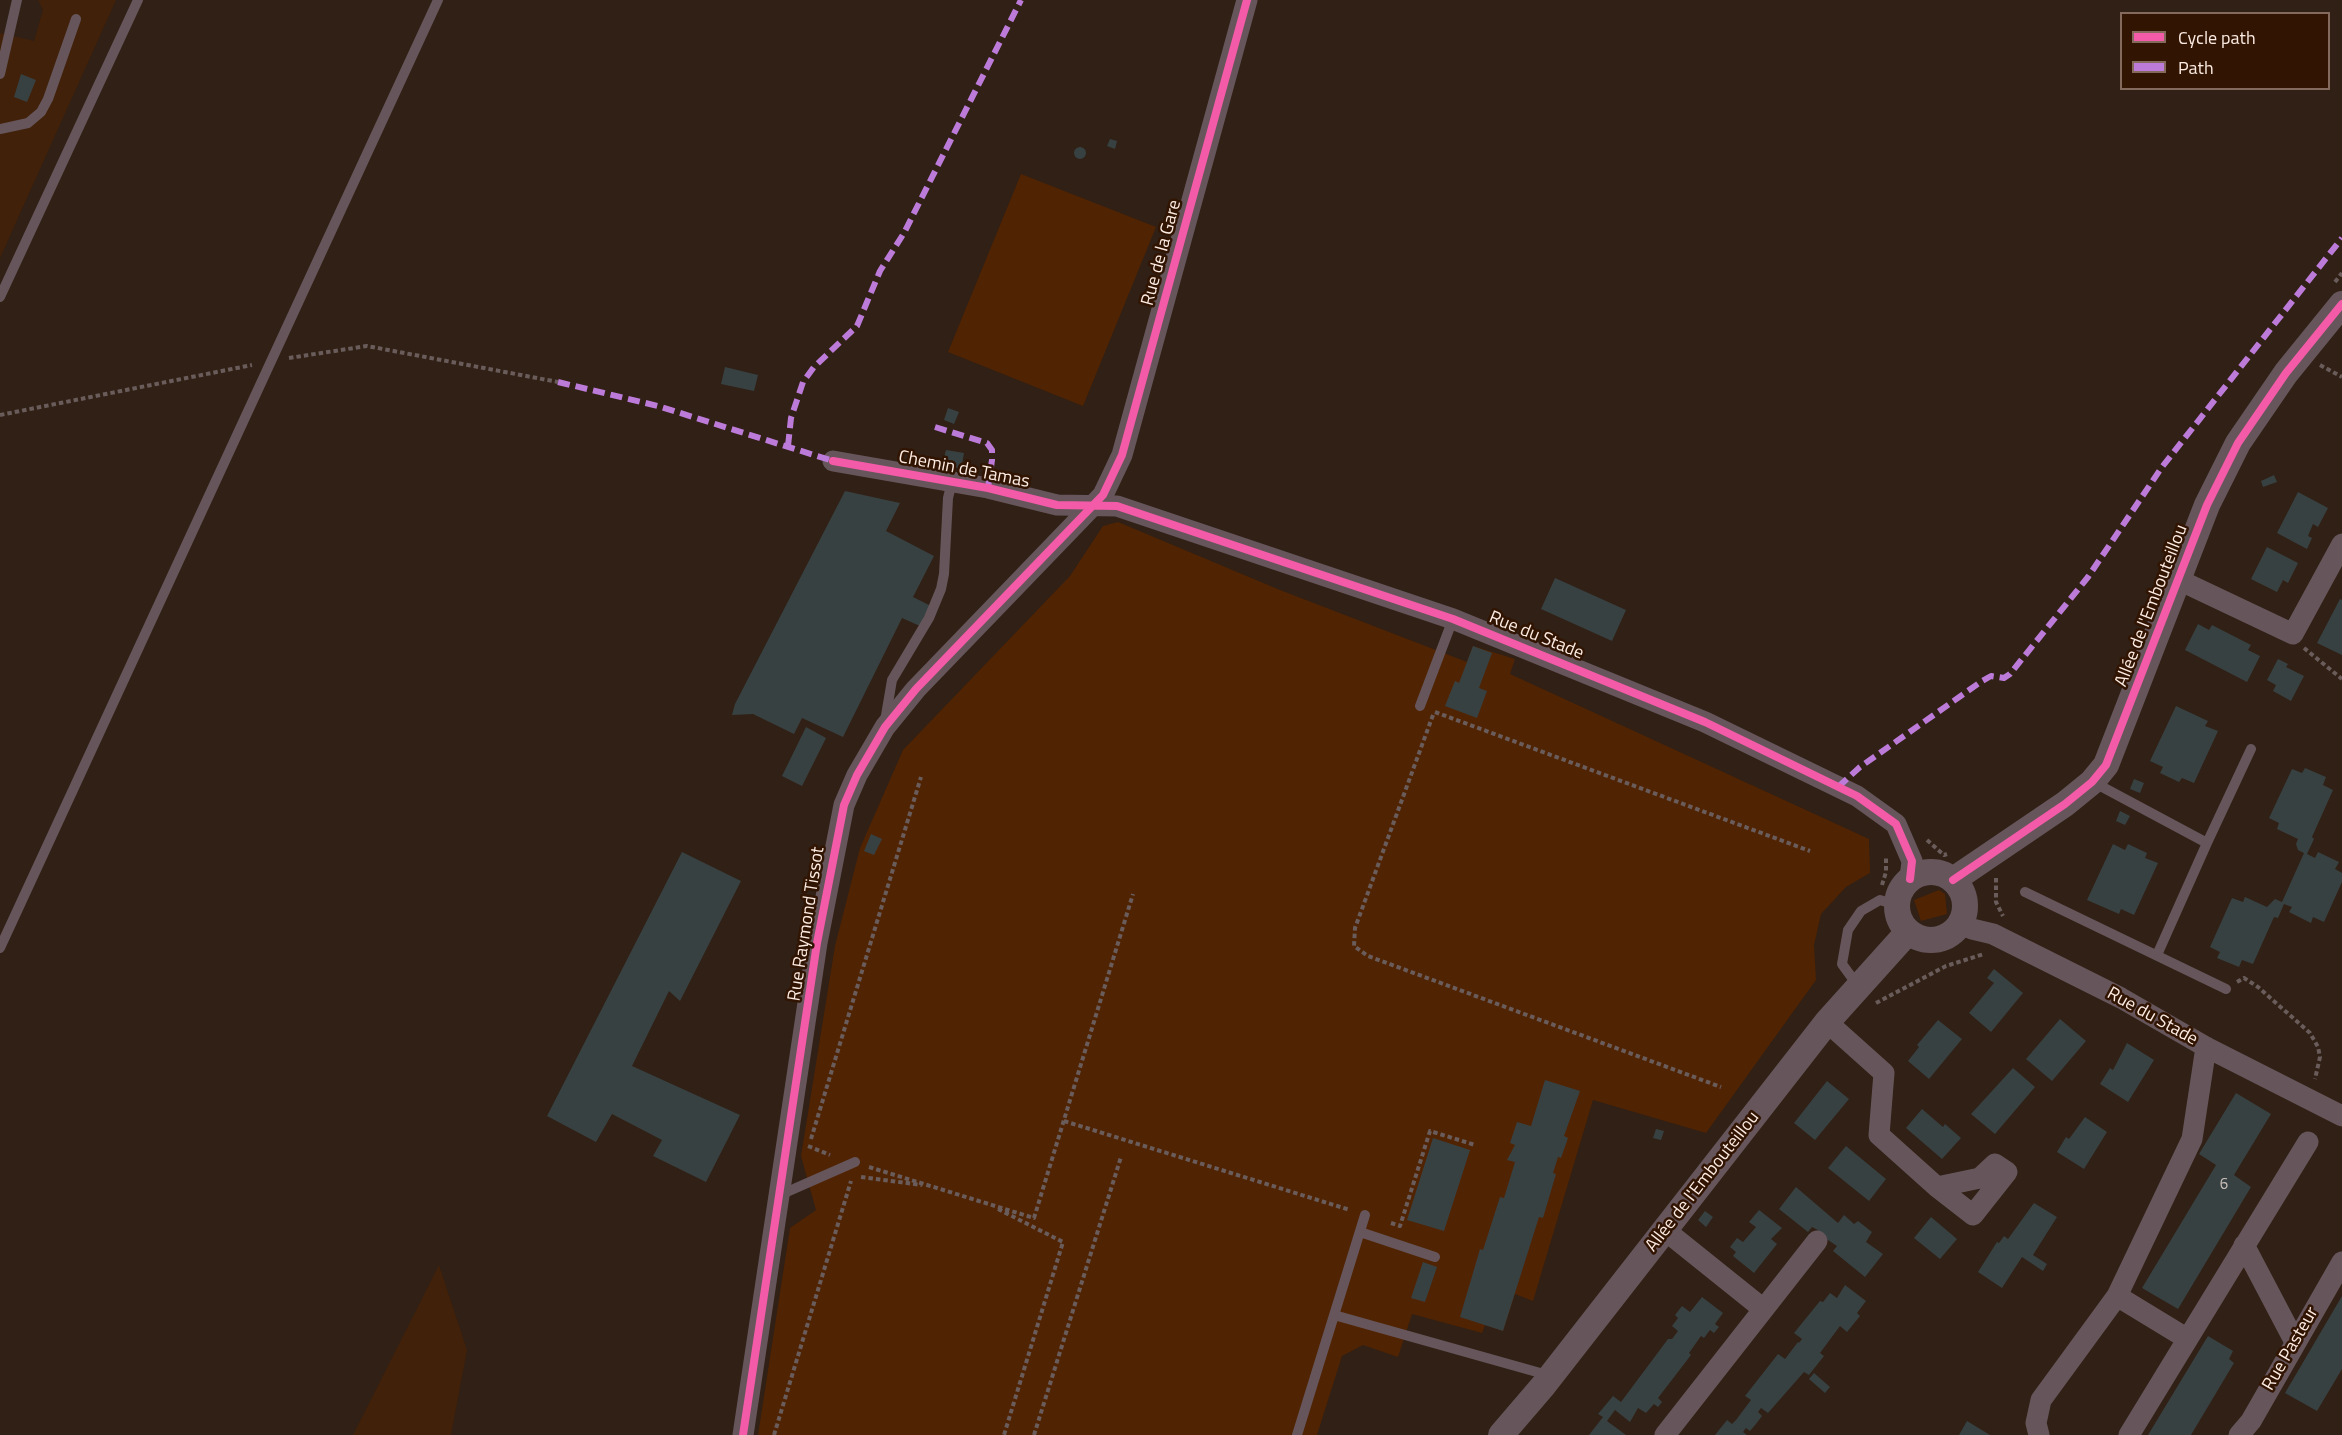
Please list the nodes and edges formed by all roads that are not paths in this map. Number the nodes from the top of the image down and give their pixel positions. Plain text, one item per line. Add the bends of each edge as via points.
1 (16, 0) edge
2 (138, 0) edge
3 (438, 0) edge
4 (1247, 0) edge
5 (76, 19) dead end
6 (0, 74) edge
7 (0, 129) edge
8 (0, 297) edge
9 (2342, 304) edge
10 (833, 461) dead end
11 (952, 482) junction
12 (1090, 506) junction
13 (2342, 544) edge
14 (2178, 580) junction
15 (1453, 619) junction
16 (1420, 706) road end
17 (885, 727) junction
18 (2251, 749) dead end
19 (2092, 782) junction
20 (2207, 843) junction
21 (1910, 879) junction
22 (1953, 880) junction
23 (2025, 892) dead end
24 (1896, 905) junction
25 (1961, 923) junction
26 (1908, 932) junction
27 (0, 948) edge
28 (2157, 955) junction
29 (1858, 986) junction
30 (2226, 988) road end
31 (1827, 1022) junction
32 (2206, 1047) junction
33 (2342, 1116) edge
34 (2308, 1142) dead end
35 (855, 1162) road end
36 (1937, 1187) dead end
37 (780, 1195) junction
38 (1365, 1215) road end
39 (1666, 1231) junction
40 (1360, 1232) junction
41 (1817, 1241) dead end
42 (2244, 1245) junction
43 (1435, 1257) dead end
44 (2342, 1262) edge
45 (2117, 1296) junction
46 (1762, 1308) junction
47 (1334, 1315) junction
48 (2186, 1338) junction
49 (2295, 1342) junction
50 (1551, 1376) junction
51 (743, 1435) edge
52 (1297, 1435) edge
53 (1501, 1435) edge
54 (1665, 1435) edge
55 (2039, 1435) edge
56 (2129, 1435) edge
57 (2239, 1435) edge

1 - 6 lane
2 - 8 lane
3 - 27 lane
4 - 12 street, Rue de la Gare via 1122,455 1103,495
5 - 7 lane via 41,112 27,123
9 - 14 street, Allée de l'Embouteillou via 2286,373 2238,443 2206,505
10 - 11 street, Chemin de Tamas
11 - 12 street, Chemin de Tamas via 1057,505
11 - 17 lane via 940,589 929,618 892,680
12 - 15 street, Rue du Stade via 1117,506
12 - 17 street, Rue Raymond Tissot via 916,689
13 - 14 street via 2293,634
14 - 19 street, Allée de l'Embouteillou via 2106,765
15 - 16 lane
15 - 21 street, Rue du Stade via 1705,722 1857,796 1896,824 1912,861
17 - 37 street, Rue Raymond Tissot via 856,775 844,805 831,860
18 - 20 lane
19 - 20 lane
19 - 22 street, Allée de l'Embouteillou
20 - 28 lane
21 - 22 street via 1924,872 1940,873
21 - 24 street via 1900,890
22 - 25 street via 1962,893 1965,908
23 - 28 lane
24 - 26 street via 1899,920
24 - 29 lane via 1880,900 1861,911 1848,930 1842,964
25 - 26 street via 1951,934 1937,940 1922,939
25 - 32 street, Rue du Stade via 1994,934 2110,992
26 - 29 street, Allée de l'Embouteillou
28 - 30 lane
29 - 31 street, Allée de l'Embouteillou
31 - 36 street via 1884,1073 1879,1135
31 - 39 street, Allée de l'Embouteillou
32 - 33 street, Rue du Stade
32 - 45 street via 2192,1139
34 - 42 street
35 - 37 lane
37 - 51 street, Rue Raymond Tissot
38 - 40 lane
39 - 46 street
39 - 50 street, Allée de l'Embouteillou
40 - 43 lane
40 - 47 lane
41 - 46 street
42 - 48 street
42 - 49 street
44 - 49 street, Rue Pasteur
45 - 48 street
45 - 55 street via 2041,1400 2036,1424
46 - 54 street
47 - 50 lane
47 - 52 lane
48 - 56 street
49 - 57 street, Rue Pasteur via 2251,1421
50 - 53 street, Allée de l'Embouteillou

